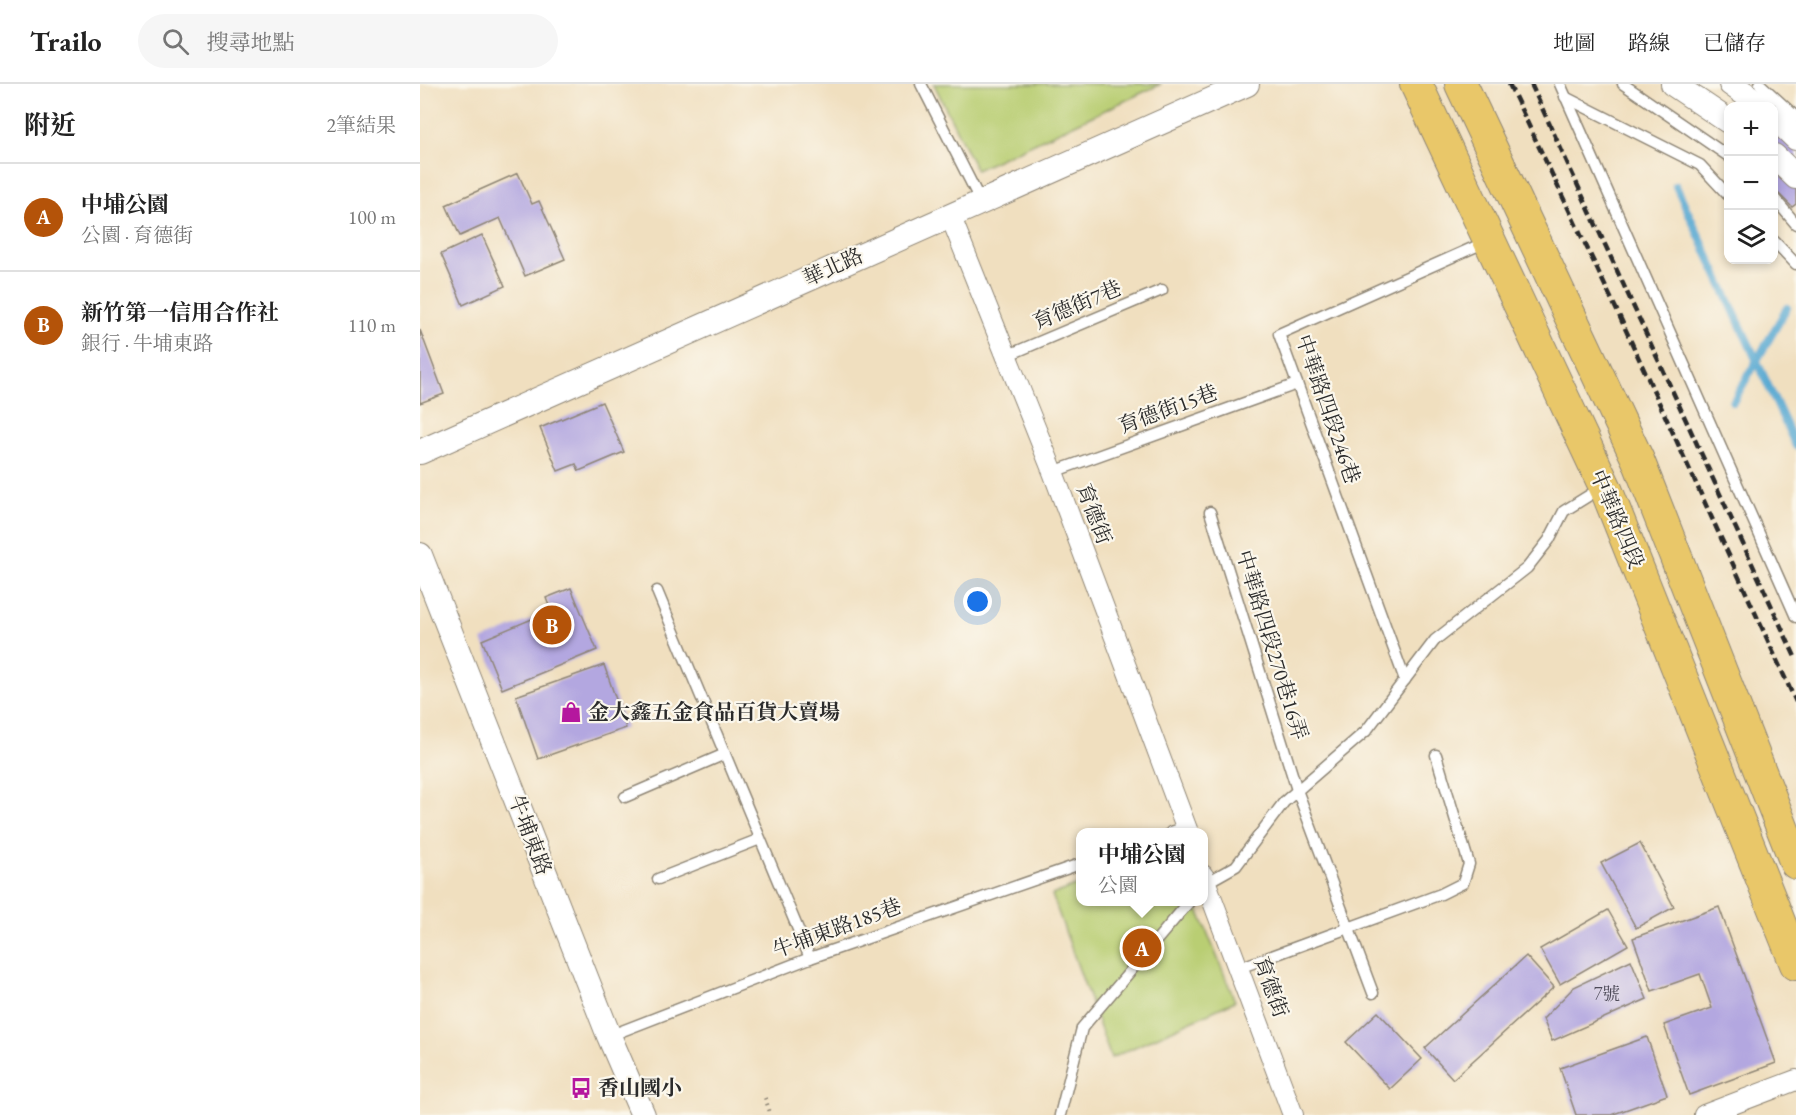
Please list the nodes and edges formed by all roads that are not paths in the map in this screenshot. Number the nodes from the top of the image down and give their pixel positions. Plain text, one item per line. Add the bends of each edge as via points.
1 (921, 84) edge
2 (1247, 84) edge
3 (1416, 84) edge
4 (1461, 84) edge
5 (1560, 84) edge
6 (1623, 84) edge
7 (1673, 84) edge
8 (1731, 84) edge
9 (1760, 84) edge
10 (1565, 97) junction
11 (1756, 102) edge
12 (1796, 117) edge
13 (1724, 118) edge
14 (1778, 122) edge
15 (1796, 138) edge
16 (1724, 153) edge
17 (1778, 161) edge
18 (1796, 177) edge
19 (1724, 191) edge
20 (981, 202) junction
21 (1778, 204) edge
22 (950, 215) junction
23 (1796, 224) edge
24 (1491, 240) junction
25 (1778, 246) edge
26 (1796, 264) edge
27 (1162, 290) dead end
28 (1006, 356) junction
29 (1297, 384) junction
30 (420, 452) edge
31 (1053, 471) junction
32 (1604, 486) junction
33 (1210, 512) dead end
34 (420, 555) edge
35 (657, 591) dead end
36 (1796, 617) edge
37 (1405, 680) junction
38 (724, 754) junction
39 (1436, 756) dead end
40 (1297, 790) junction
41 (625, 797) dead end
42 (1180, 828) edge
43 (760, 839) junction
44 (1796, 862) edge
45 (1076, 865) edge
46 (1208, 878) edge
47 (658, 879) dead end
48 (1208, 890) edge
49 (1186, 906) edge
50 (1350, 928) junction
51 (810, 958) junction
52 (1796, 964) edge
53 (1239, 968) junction
54 (1373, 993) dead end
55 (609, 1035) junction
56 (1796, 1080) edge
57 (643, 1115) edge
58 (1060, 1115) edge
59 (1293, 1115) edge
60 (1704, 1115) edge

1 - 20 lane
2 - 20 street, 華北路
3 - 24 main road, 中華路四段
4 - 44 main road, 中華路四段 via 1638,460
5 - 10 lane
6 - 16 lane
7 - 13 street
8 - 11 street
9 - 12 lane
10 - 19 lane via 1700,165
10 - 36 lane
14 - 15 street
17 - 18 street
20 - 22 street, 華北路
21 - 23 lane
22 - 28 street, 育德街
22 - 30 street, 華北路
24 - 29 lane, 中華路四段246巷 via 1279,334
24 - 32 main road, 中華路四段
25 - 26 lane
27 - 28 lane, 育德街7巷
28 - 31 street, 育德街
29 - 31 lane, 育德街15巷
29 - 37 lane, 中華路四段246巷
31 - 42 street, 育德街
32 - 37 lane via 1564,511 1549,540 1527,568 1435,640
32 - 52 main road, 中華路四段
33 - 40 lane, 中華路四段270巷16弄
34 - 55 street, 牛埔東路
35 - 38 lane
37 - 40 lane via 1365,731
38 - 41 lane
38 - 43 lane
39 - 50 lane via 1469,864 1463,883
40 - 46 lane via 1236,866
40 - 50 lane, 中華路四段270巷16弄
43 - 47 lane
43 - 51 lane
45 - 51 lane, 牛埔東路185巷
48 - 53 street, 育德街
49 - 58 lane via 1082,1028
50 - 53 lane
50 - 54 lane, 中華路四段270巷16弄
51 - 55 lane, 牛埔東路185巷
53 - 59 street, 育德街
55 - 57 street, 牛埔東路
56 - 60 street

